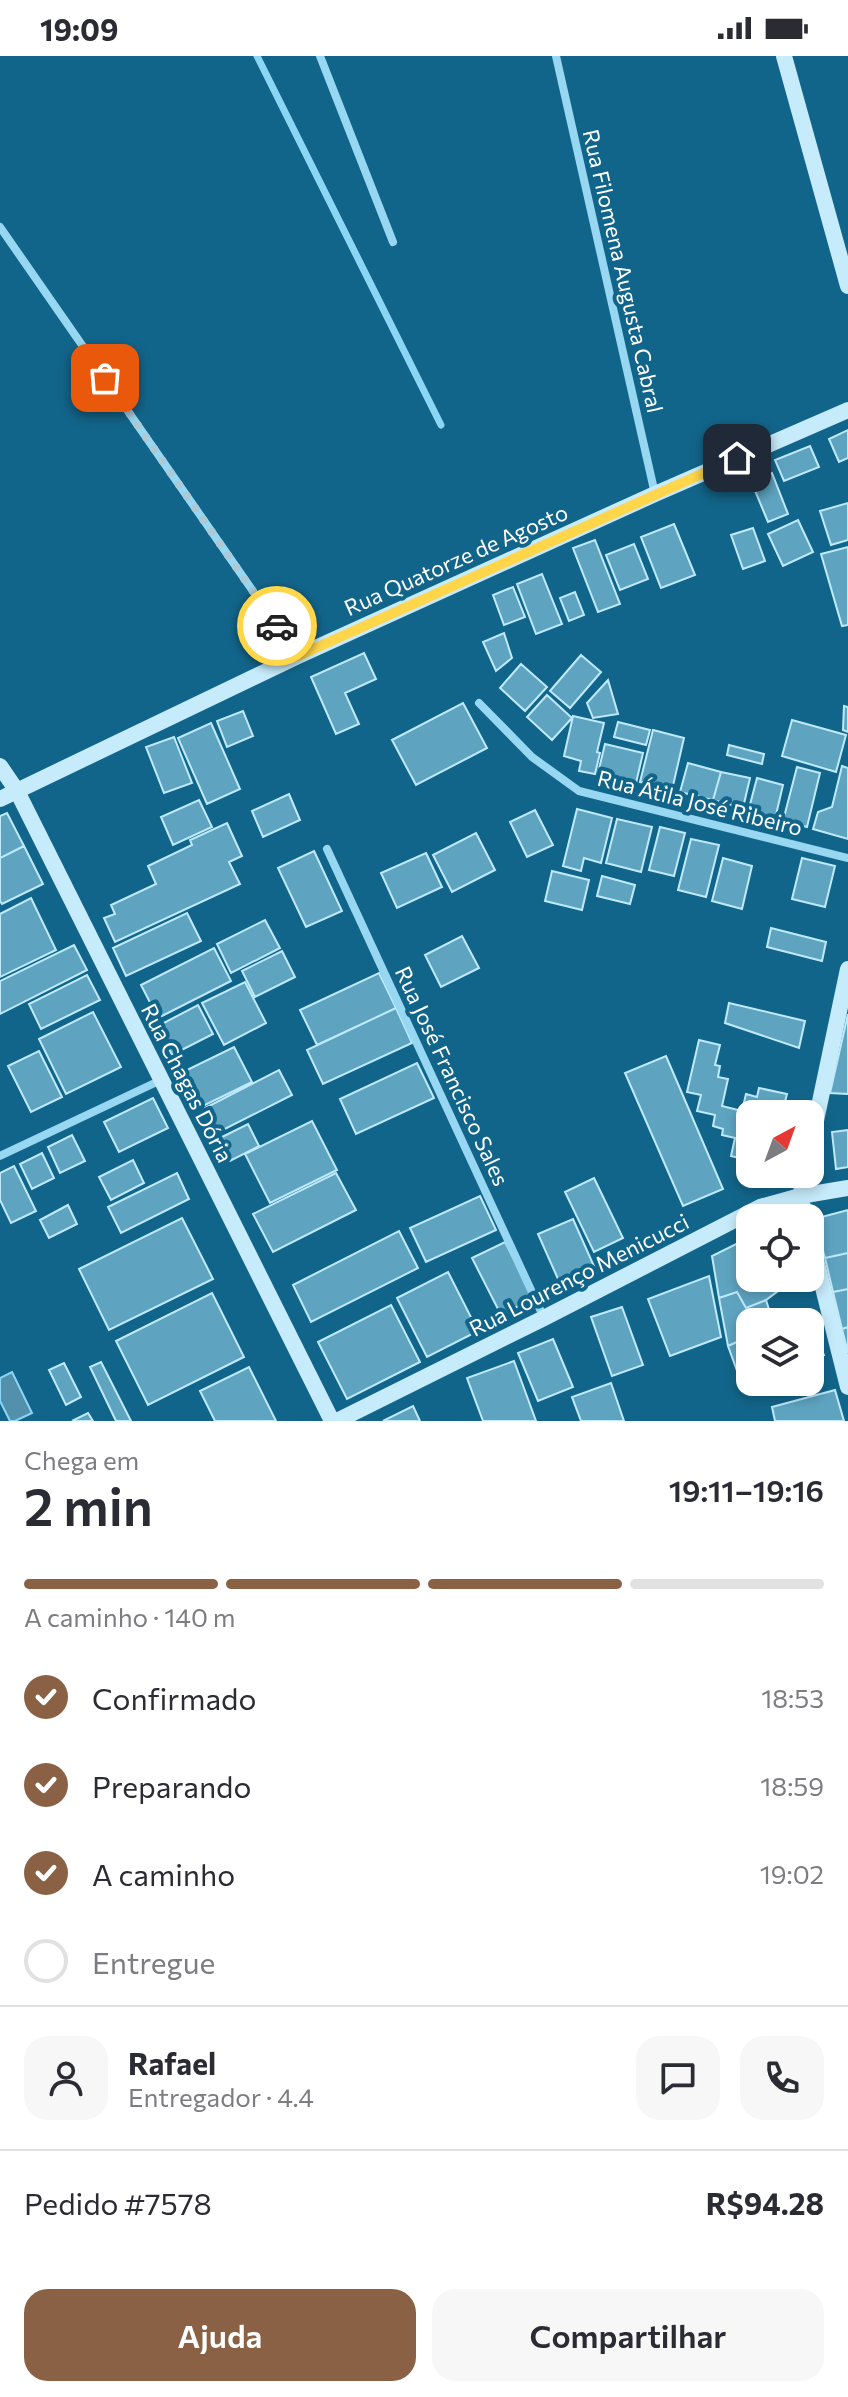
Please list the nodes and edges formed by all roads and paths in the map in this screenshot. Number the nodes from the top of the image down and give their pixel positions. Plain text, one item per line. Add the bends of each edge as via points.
1 (320, 56) edge
2 (556, 56) edge
3 (784, 56) edge
4 (0, 227) edge
5 (393, 242) dead end
6 (848, 286) edge
7 (848, 410) edge
8 (655, 494) junction
9 (298, 656) junction
10 (479, 703) dead end
11 (0, 766) edge
12 (17, 791) junction
13 (0, 799) edge
14 (327, 849) dead end
15 (848, 858) edge
16 (848, 969) edge
17 (161, 1080) junction
18 (820, 1100) edge
19 (0, 1156) edge
20 (802, 1188) edge
21 (848, 1188) edge
22 (800, 1196) junction
23 (802, 1204) edge
24 (824, 1292) edge
25 (544, 1318) junction
26 (848, 1387) edge
27 (334, 1421) edge

1 - 5 street
2 - 8 street, Rua Filomena Augusta Cabral
3 - 6 street
4 - 9 street
7 - 8 street, Rua Quatorze de Agosto
8 - 9 street, Rua Quatorze de Agosto
9 - 12 street, Rua Quatorze de Agosto
10 - 15 street, Rua Átila José Ribeiro via 532,757 579,791
11 - 12 street, Rua Chagas Dória
12 - 13 street, Rua Quatorze de Agosto
12 - 17 street, Rua Chagas Dória
14 - 25 street, Rua José Francisco Sales
16 - 18 street
17 - 19 street
17 - 27 street, Rua Chagas Dória
20 - 22 street
21 - 22 street, Rua Lourenço Menicucci
22 - 23 street
22 - 25 street, Rua Lourenço Menicucci via 760,1207
24 - 26 street
25 - 27 street, Rua Lourenço Menicucci

